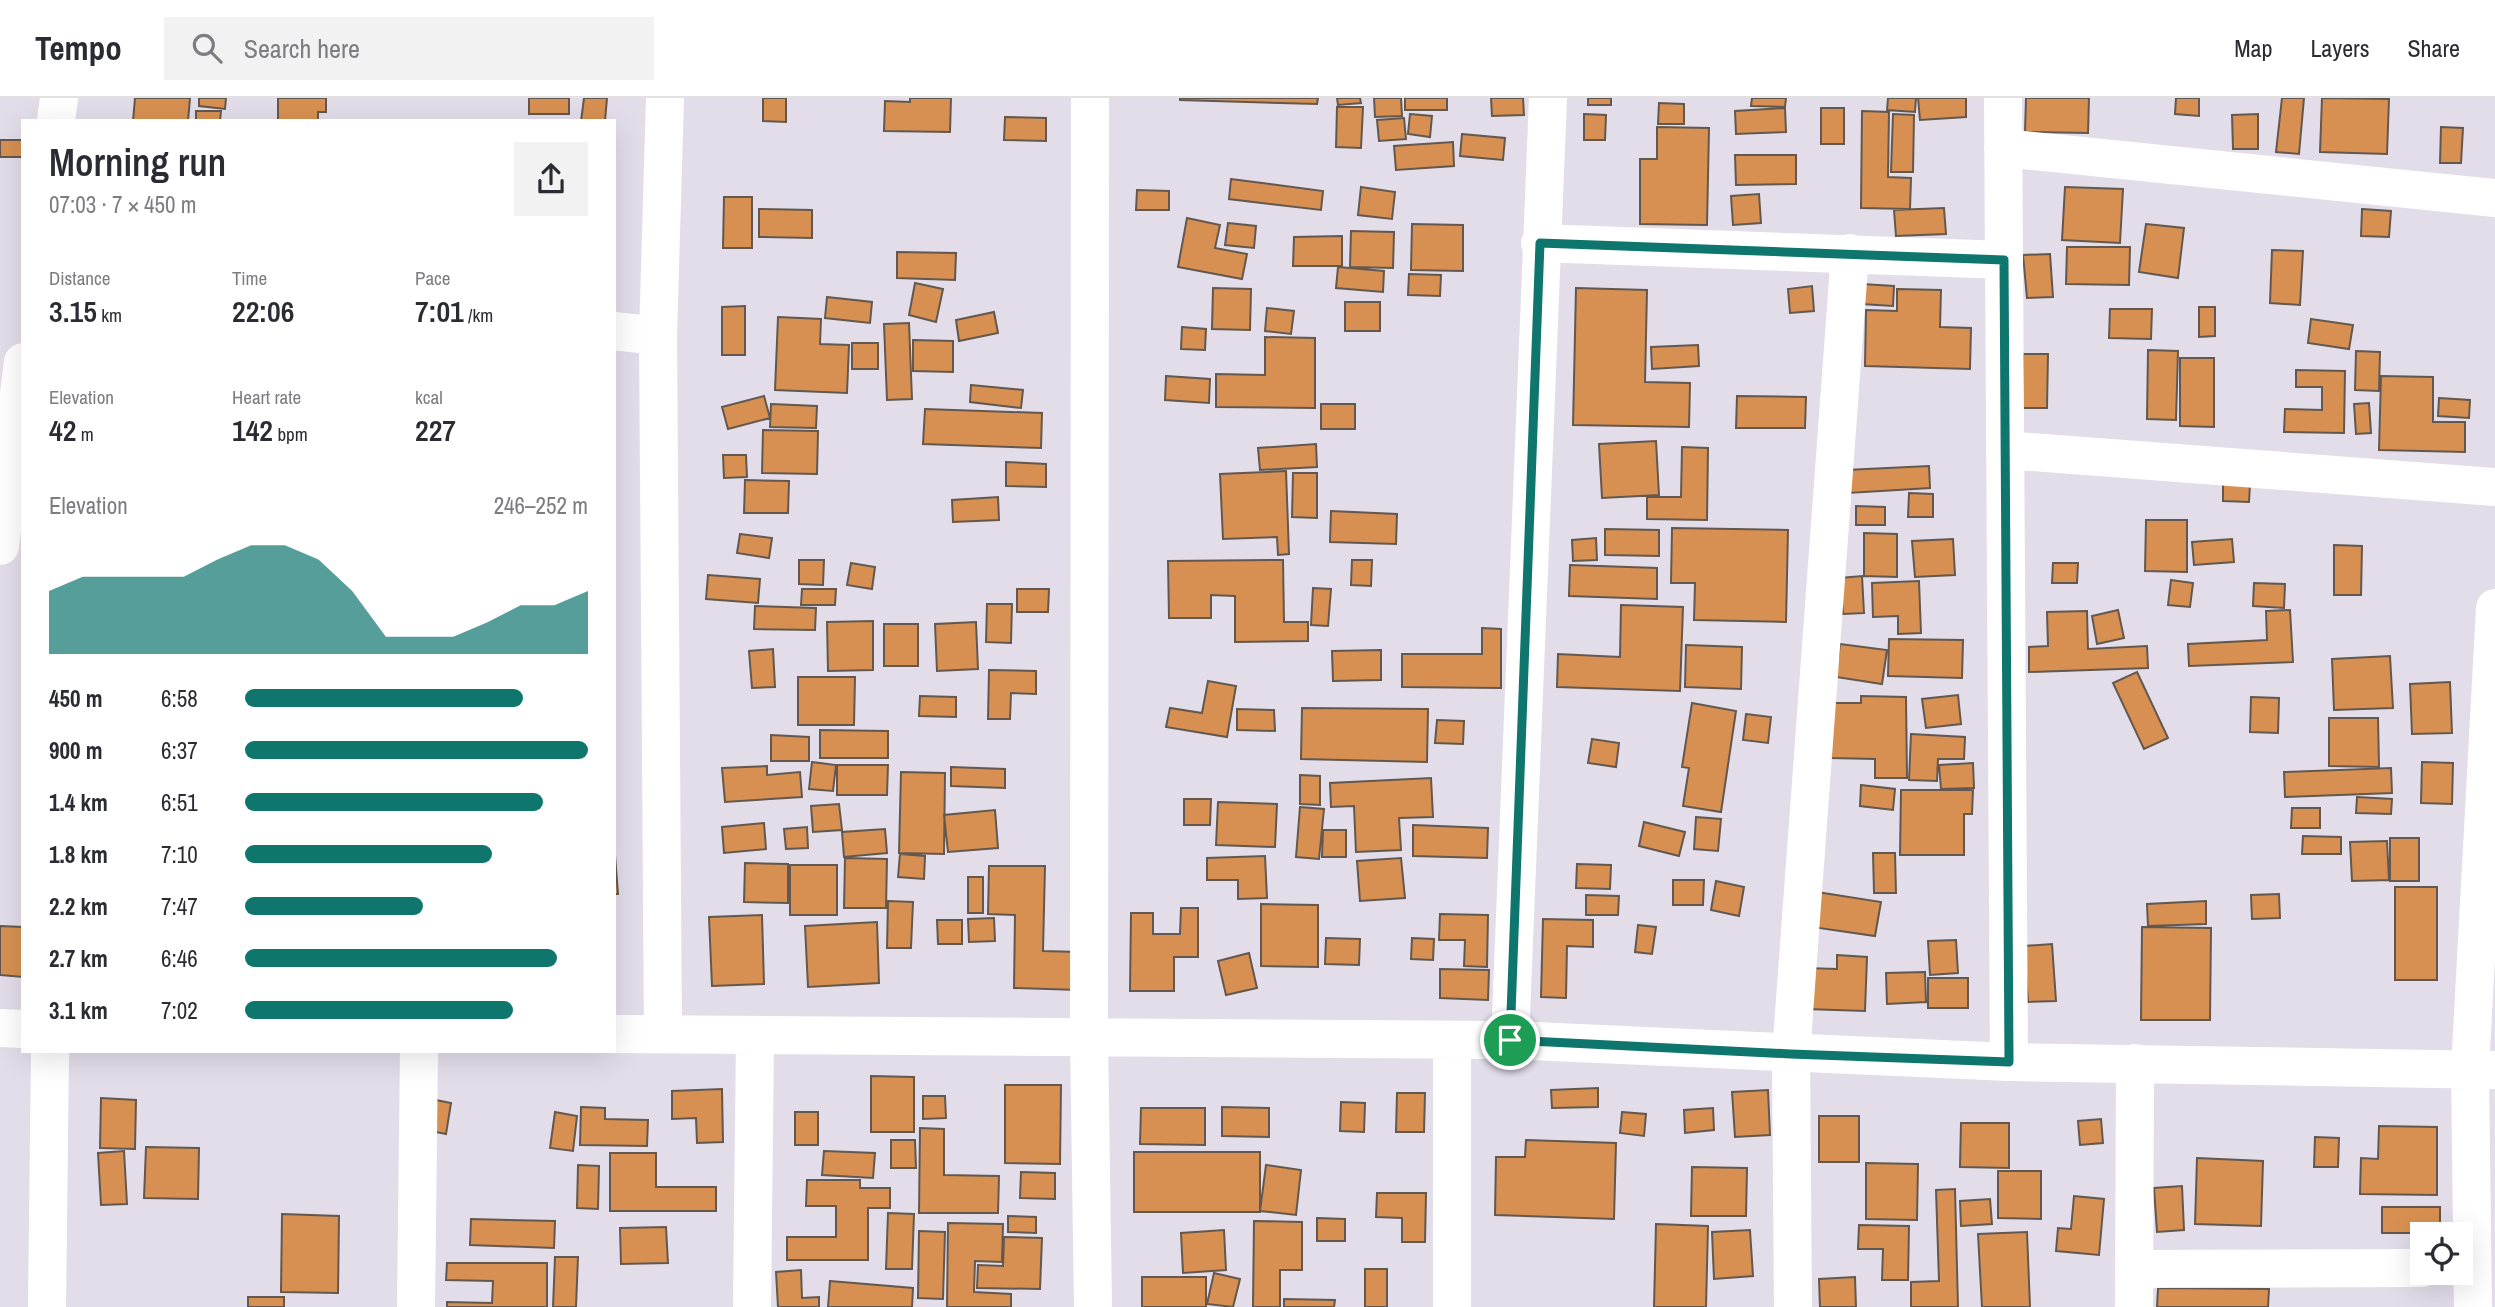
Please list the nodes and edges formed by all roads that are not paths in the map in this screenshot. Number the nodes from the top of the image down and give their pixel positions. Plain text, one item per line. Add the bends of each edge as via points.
1 (59, 98) edge
2 (665, 98) edge
3 (1090, 98) edge
4 (1548, 98) edge
5 (2003, 98) edge
6 (56, 119) edge
7 (2003, 148) junction
8 (2495, 198) edge
9 (1540, 243) junction
10 (1850, 253) junction
11 (2004, 260) junction
12 (616, 331) edge
13 (658, 336) junction
14 (13, 385) edge
15 (2005, 450) junction
16 (2495, 487) edge
17 (0, 546) edge
18 (2495, 608) edge
19 (0, 1028) edge
20 (21, 1029) edge
21 (616, 1034) edge
22 (663, 1034) junction
23 (755, 1036) junction
24 (1089, 1039) junction
25 (1452, 1040) junction
26 (1510, 1040) junction
27 (50, 1053) edge
28 (419, 1053) edge
29 (1791, 1054) junction
30 (2009, 1062) junction
31 (2134, 1063) junction
32 (2483, 1069) edge
33 (2471, 1222) edge
34 (2410, 1268) edge
35 (2134, 1269) junction
36 (2470, 1285) edge
37 (47, 1307) edge
38 (416, 1307) edge
39 (751, 1307) edge
40 (1093, 1307) edge
41 (1452, 1307) edge
42 (1793, 1307) edge
43 (2134, 1307) edge
44 (2473, 1307) edge

1 - 6 street
2 - 13 street
3 - 24 street
4 - 9 street
5 - 7 street
7 - 8 street
7 - 11 street
9 - 10 street
9 - 26 street
10 - 11 street
10 - 29 street
11 - 15 street
12 - 13 street
13 - 22 street
14 - 17 street
15 - 16 street
15 - 30 street
18 - 32 street
19 - 20 street
21 - 22 street
22 - 23 street
23 - 24 street
23 - 39 street
24 - 25 street
24 - 40 street
25 - 26 street
25 - 41 street
26 - 29 street
27 - 37 street
28 - 38 street
29 - 30 street
29 - 42 street
30 - 31 street
31 - 32 street
31 - 35 street
32 - 33 street
34 - 35 street
35 - 43 street
36 - 44 street

